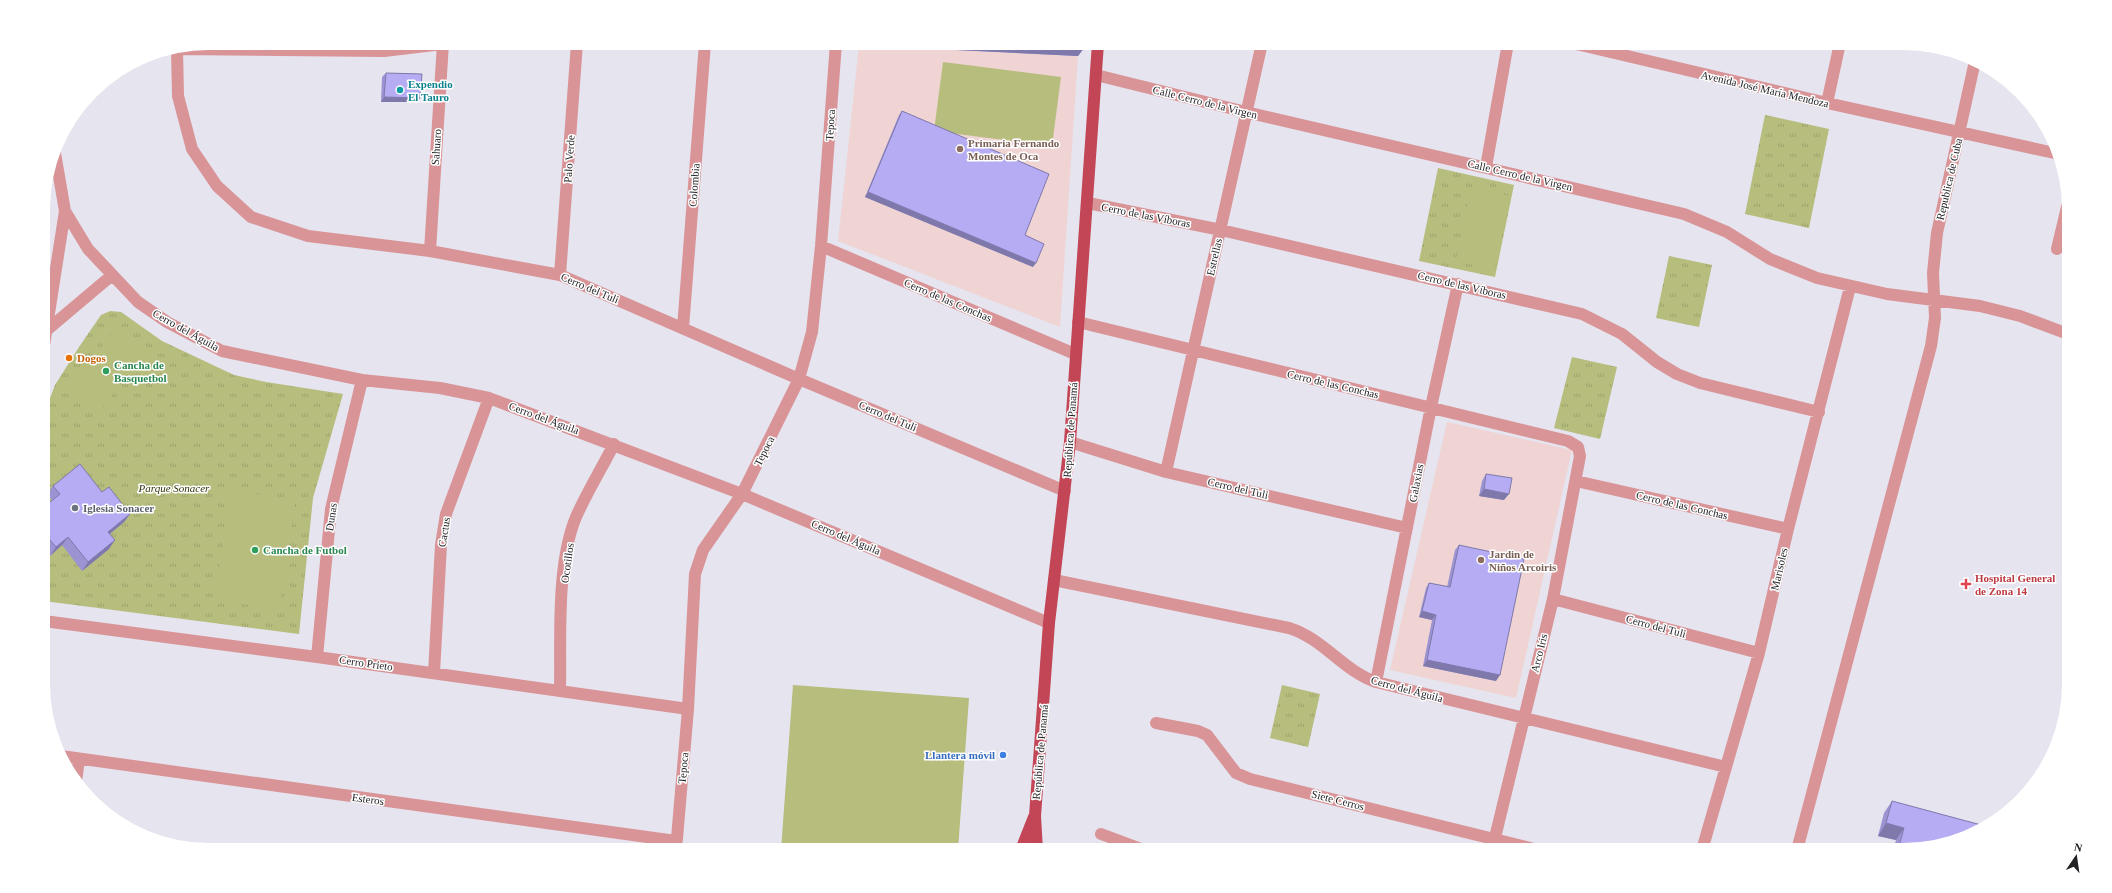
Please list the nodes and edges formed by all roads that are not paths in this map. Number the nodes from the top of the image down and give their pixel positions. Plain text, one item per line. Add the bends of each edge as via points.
1 (366, 50) edge
2 (393, 50) edge
3 (445, 50) edge
4 (576, 50) edge
5 (704, 50) edge
6 (835, 50) edge
7 (1098, 50) edge
8 (1260, 50) edge
9 (1507, 50) edge
10 (1602, 50) edge
11 (1838, 50) edge
12 (178, 53) edge
13 (1975, 66) edge
14 (1096, 75) junction
15 (1827, 103) junction
16 (1246, 112) junction
17 (1959, 132) junction
18 (2052, 152) edge
19 (57, 163) edge
20 (1486, 167) junction
21 (1088, 203) junction
22 (65, 211) junction
23 (2062, 228) edge
24 (1220, 230) junction
25 (821, 246) junction
26 (2057, 249) dead end
27 (430, 251) junction
28 (560, 275) junction
29 (111, 276) junction
30 (1458, 284) junction
31 (1850, 287) junction
32 (1935, 300) junction
33 (50, 310) edge
34 (1078, 322) junction
35 (50, 327) edge
36 (683, 328) junction
37 (2062, 332) edge
38 (1193, 351) junction
39 (1075, 354) junction
40 (800, 379) junction
41 (362, 380) junction
42 (489, 398) junction
43 (1431, 407) junction
44 (1819, 412) junction
45 (1070, 442) junction
46 (614, 444) junction
47 (1580, 456) joint
48 (1166, 472) junction
49 (1576, 481) junction
50 (1065, 491) junction
51 (742, 494) junction
52 (1407, 528) junction
53 (1788, 529) junction
54 (1054, 580) junction
55 (1553, 599) junction
56 (50, 622) edge
57 (1049, 623) junction
58 (1759, 653) junction
59 (317, 657) junction
60 (434, 673) junction
61 (1376, 682) junction
62 (560, 691) junction
63 (688, 709) junction
64 (1523, 719) junction
65 (1156, 723) dead end
66 (67, 757) edge
67 (79, 759) junction
68 (1726, 767) junction
69 (77, 773) edge
70 (1035, 816) junction
71 (1101, 834) dead end
72 (655, 843) edge
73 (676, 843) edge
74 (1024, 843) edge
75 (1037, 843) edge
76 (1125, 843) edge
77 (1489, 843) edge
78 (1493, 843) edge
79 (1704, 843) edge
80 (1799, 843) edge

1 - 2 street
3 - 27 street, Sahuaro
4 - 28 street, Palo Verde
5 - 36 street, Colombia
6 - 25 street, Tepoca
7 - 14 main road, República de Panamá
8 - 16 street, Estrellas
9 - 20 street
10 - 15 street, Avenida José María Mendoza
11 - 15 street
12 - 27 street, Cerro del Tuli via 178,96 192,149 216,186 250,217 308,236
13 - 17 street, Republica de Cuba
14 - 16 street, Calle Cerro de la Virgen
14 - 21 main road, República de Panamá
15 - 17 street, Avenida José María Mendoza
16 - 20 street, Calle Cerro de la Virgen
16 - 24 street, Estrellas
17 - 18 street, Avenida José María Mendoza
17 - 32 street, Republica de Cuba via 1937,233 1932,272
19 - 22 street
20 - 31 street, Calle Cerro de la Virgen via 1684,214 1727,232 1770,259 1818,278
21 - 24 street, Cerro de las Víboras
21 - 34 main road, República de Panamá
22 - 29 street, Cerro del Águila via 88,249
22 - 33 street
23 - 26 street
24 - 30 street, Cerro de las Víboras
24 - 38 street, Estrellas
25 - 39 street, Cerro de las Conchas
25 - 40 street, Tepoca via 812,332
27 - 28 street, Cerro del Tuli
28 - 36 street, Cerro del Tuli
29 - 35 street
29 - 41 street, Cerro del Águila via 138,302 167,322 222,351
30 - 43 street, Galaxias
30 - 44 street, Cerro de las Víboras via 1582,314 1622,334 1656,362 1677,374 1700,383
31 - 32 street, Calle Cerro de la Virgen
31 - 44 street, Marisoles
32 - 37 street, Calle Cerro de la Virgen via 1980,306 2020,316
32 - 80 street, Republica de Cuba via 1931,346
34 - 38 street, Cerro de las Conchas
34 - 39 main road, República de Panamá
36 - 40 street, Cerro del Tuli
38 - 43 street, Cerro de las Conchas
38 - 48 street, Estrellas
39 - 45 main road, República de Panamá
40 - 50 street, Cerro del Tuli
40 - 51 street, Tepoca
41 - 42 street, Cerro del Águila via 440,388
41 - 59 street, Dunas via 331,509
42 - 46 street, Cerro del Águila
42 - 60 street, Cactus via 446,514 441,545
43 - 47 street, Cerro de las Conchas via 1568,441 1578,447
43 - 52 street, Galaxias
44 - 53 street, Marisoles
45 - 48 street, Cerro del Tuli
45 - 50 main road, República de Panamá
46 - 51 street, Cerro del Águila
46 - 62 street, Ocotillos via 576,518 569,540 562,609
47 - 49 street, Arco Iris
48 - 52 street, Cerro del Tuli
49 - 53 street, Cerro de las Conchas
49 - 55 street, Arco Iris
50 - 54 main road, República de Panamá
51 - 57 street, Cerro del Águila
51 - 63 street, Tepoca via 710,538 698,560 695,574
52 - 61 street, Galaxias
53 - 58 street, Marisoles
54 - 57 main road, República de Panamá
54 - 61 street, Cerro del Águila via 1305,633 1355,672
55 - 58 street, Cerro del Tuli
55 - 64 street, Arco Iris
56 - 59 street, Cerro Prieto
57 - 70 main road, República de Panamá
58 - 68 street, Marisoles
59 - 60 street, Cerro Prieto
60 - 62 street, Cerro Prieto
61 - 64 street, Cerro del Águila
62 - 63 street, Cerro Prieto
63 - 73 street, Tepoca
64 - 68 street, Cerro del Águila
64 - 78 street, Arco Iris
65 - 77 street, Siete Cerros via 1207,735 1236,773 1250,779
66 - 67 street, Esteros
67 - 69 street
67 - 72 street, Esteros
68 - 79 street, Marisoles
70 - 74 main road, República de Panamá
70 - 75 main road, República de Panamá
71 - 76 street

